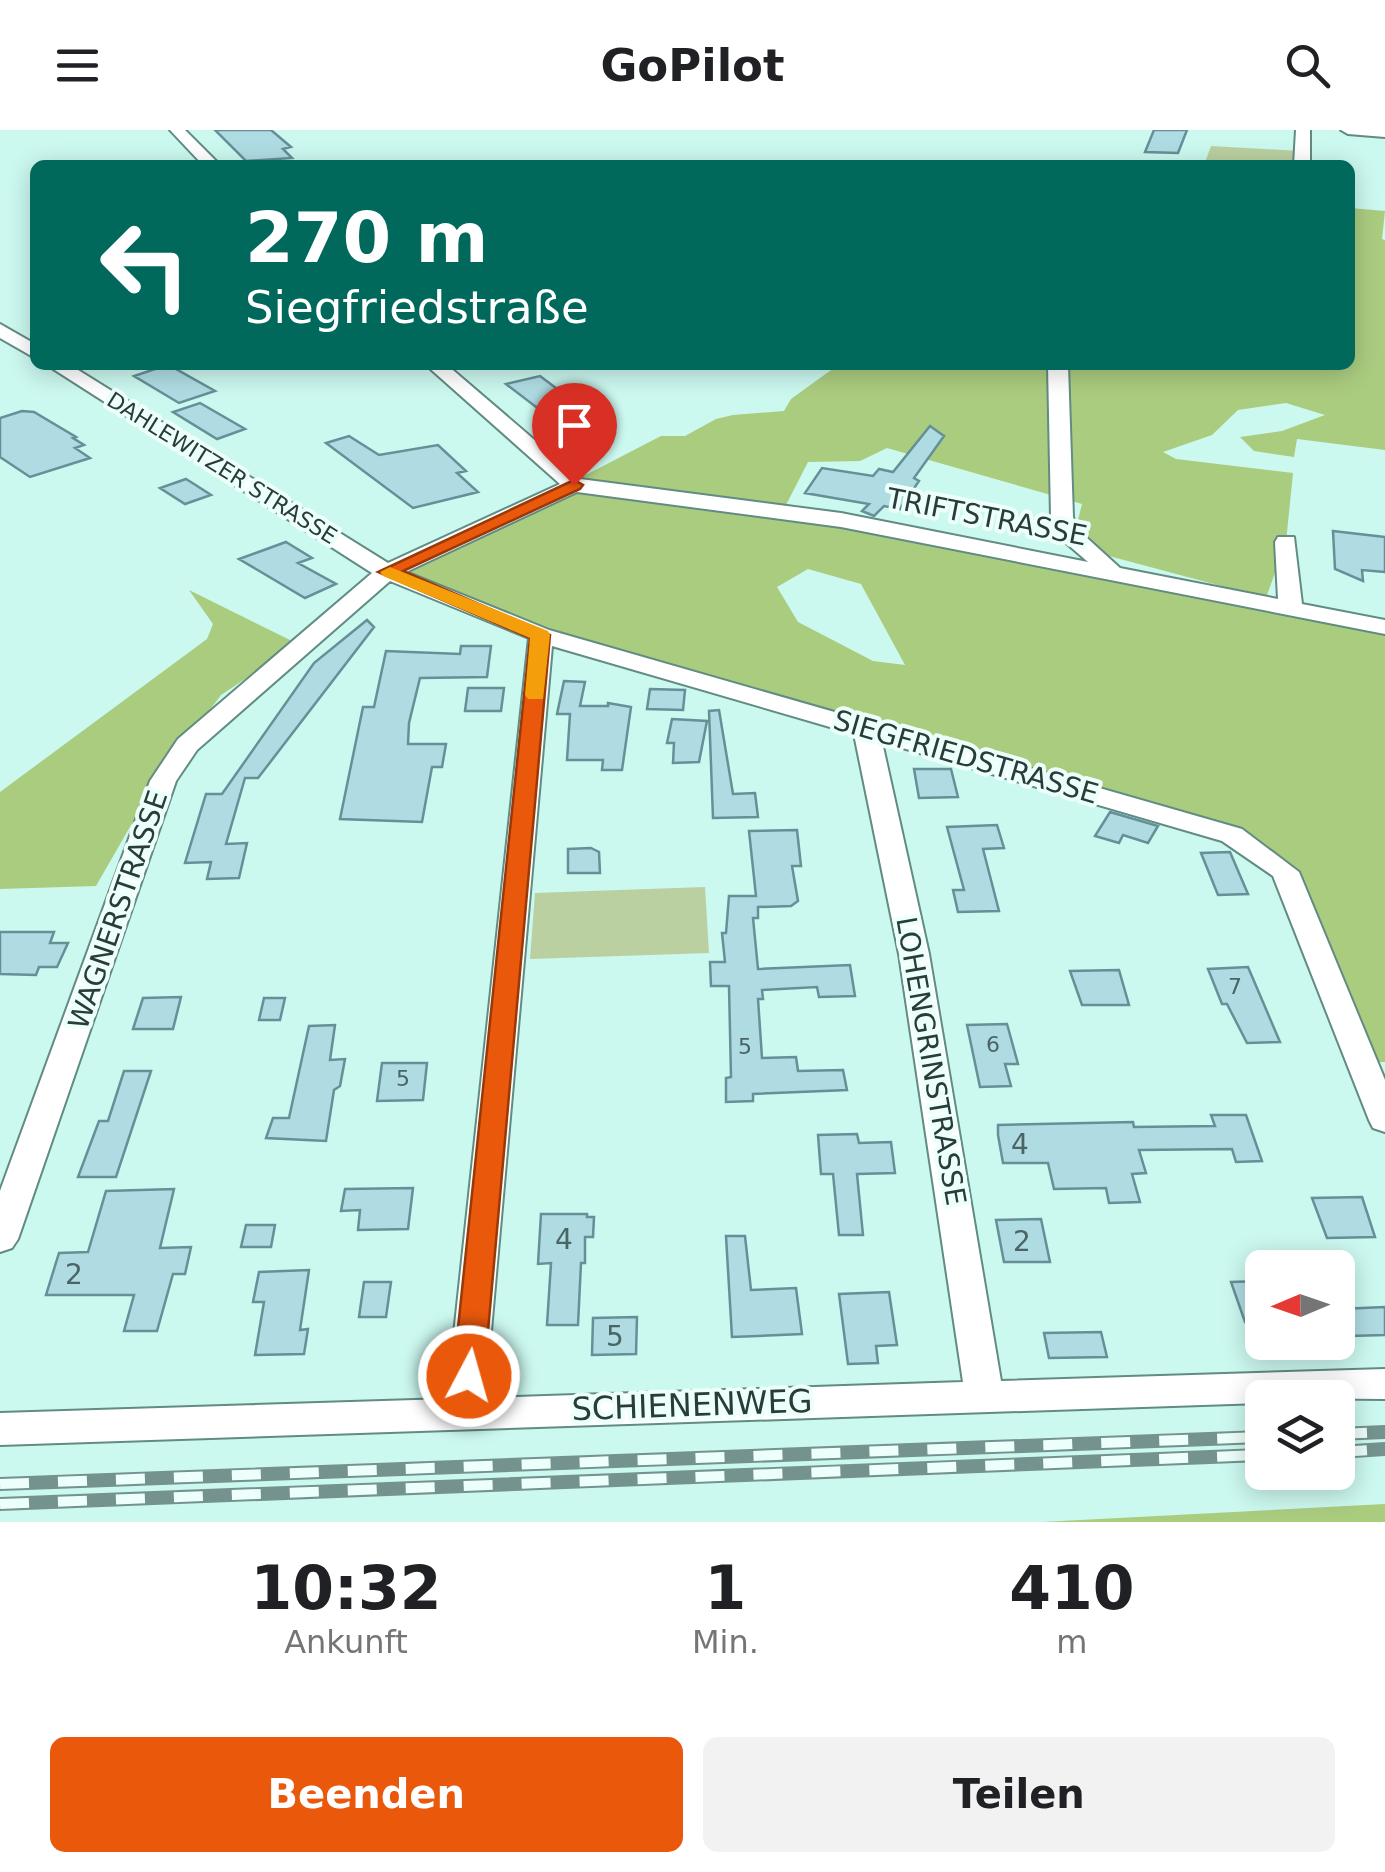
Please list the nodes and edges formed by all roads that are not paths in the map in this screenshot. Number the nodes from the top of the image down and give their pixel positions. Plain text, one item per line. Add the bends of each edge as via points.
1 (177, 130) edge
2 (1303, 130) edge
3 (1348, 130) edge
4 (1385, 134) edge
5 (207, 160) edge
6 (1302, 160) edge
7 (0, 330) edge
8 (30, 349) edge
9 (64, 370) edge
10 (442, 370) edge
11 (1058, 370) edge
12 (574, 485) junction
13 (1286, 542) dead end
14 (1113, 571) junction
15 (388, 572) junction
16 (1290, 608) junction
17 (1385, 626) edge
18 (540, 635) junction
19 (866, 728) junction
20 (1385, 1120) edge
21 (0, 1239) edge
22 (1385, 1384) edge
23 (984, 1395) junction
24 (465, 1412) junction
25 (0, 1430) edge

1 - 5 street
2 - 6 street
3 - 4 street
7 - 8 street
9 - 15 street, DAHLEWITZER STRASSE
10 - 12 street
11 - 14 street via 1062,517 1066,531
12 - 14 street, TRIFTSTRASSE via 841,520
12 - 15 street, WAGNERSTRASSE
13 - 16 street
14 - 16 street, TRIFTSTRASSE
15 - 18 street, SIEGFRIEDSTRASSE
15 - 21 street, WAGNERSTRASSE via 187,745 163,780
16 - 17 street, TRIFTSTRASSE
18 - 19 street, SIEGFRIEDSTRASSE
18 - 24 street
19 - 20 street, SIEGFRIEDSTRASSE via 1232,835 1284,872
19 - 23 street, LOHENGRINSTRASSE via 914,954
22 - 23 street, SCHIENENWEG
23 - 24 street, SCHIENENWEG
24 - 25 street, SCHIENENWEG

